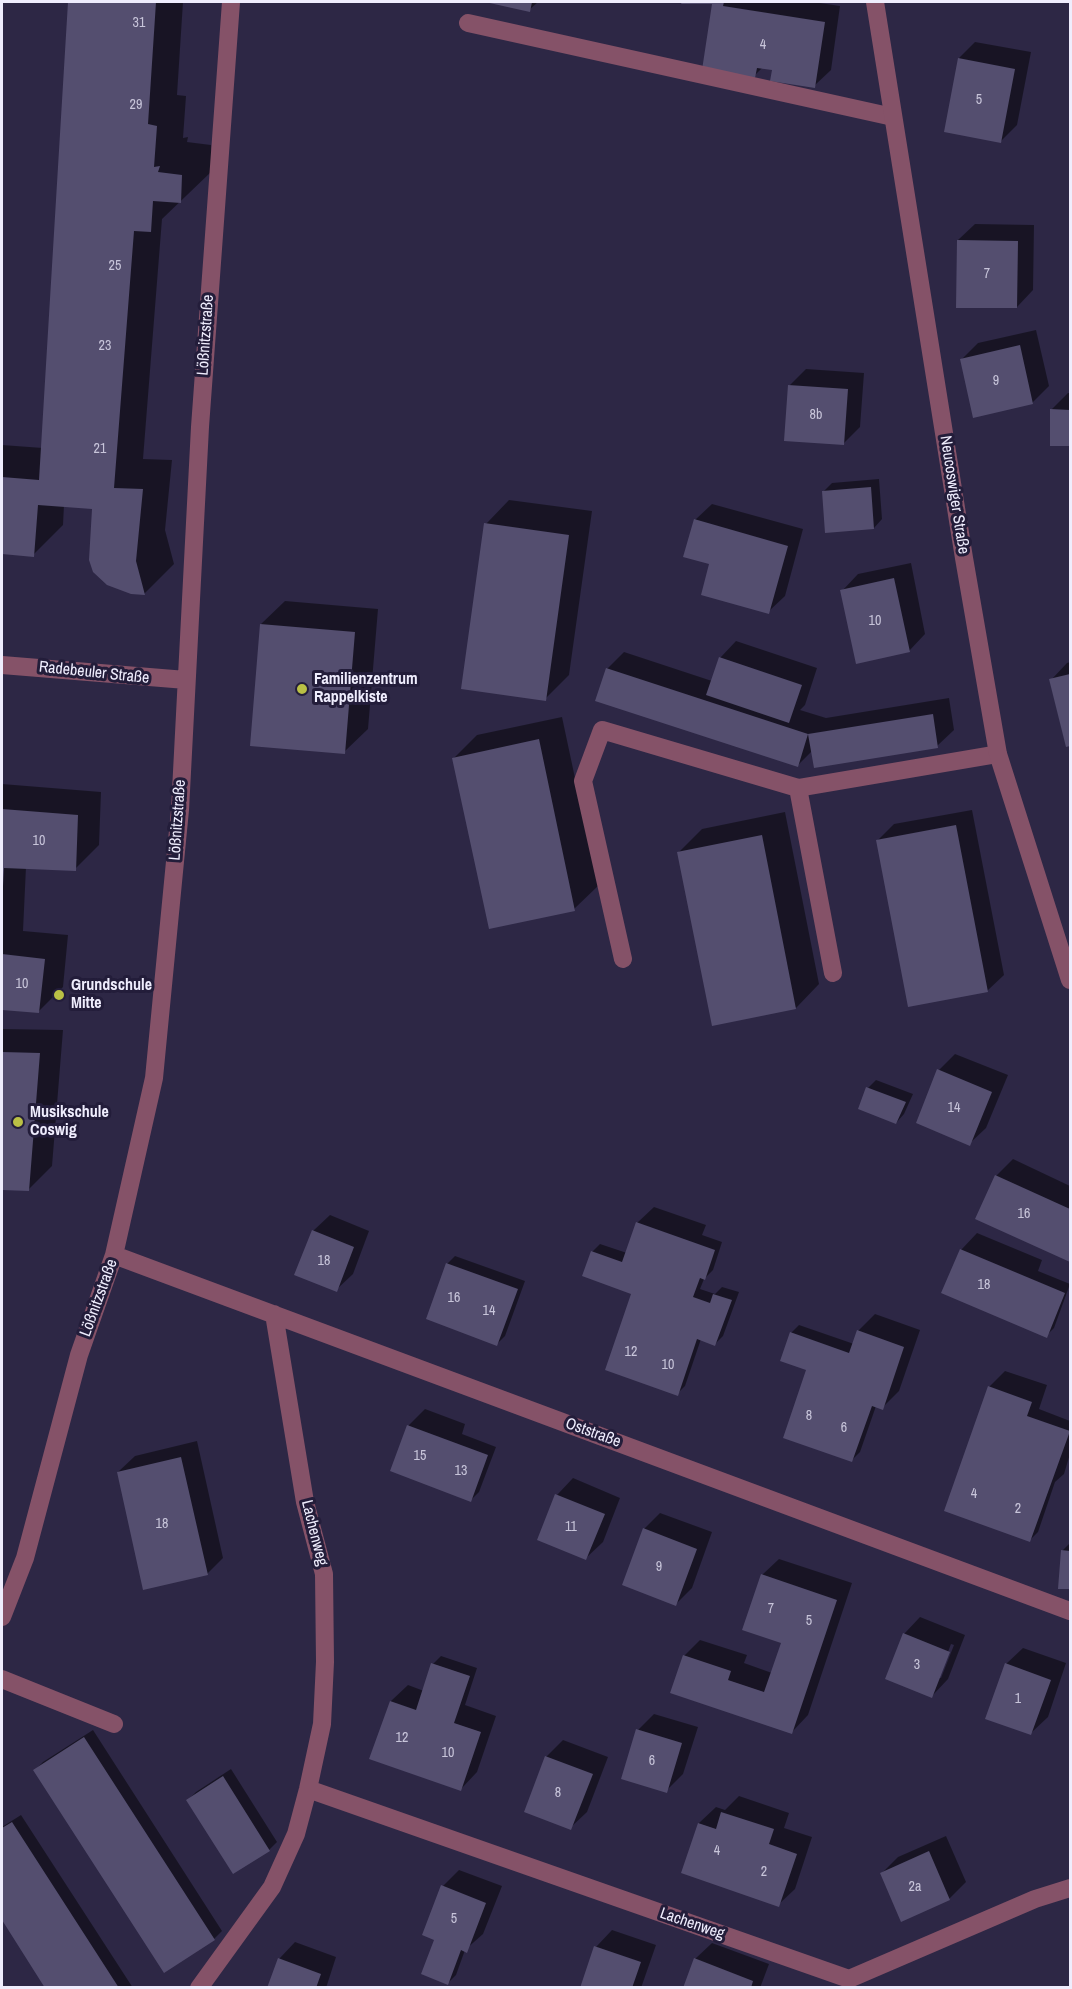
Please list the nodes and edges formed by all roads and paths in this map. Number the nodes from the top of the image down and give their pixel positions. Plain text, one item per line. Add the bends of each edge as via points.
1 (231, 2) edge
2 (875, 2) edge
3 (468, 23) dead end
4 (893, 117) junction
5 (2, 665) edge
6 (186, 681) junction
7 (998, 754) junction
8 (798, 788) junction
9 (623, 959) dead end
10 (833, 973) dead end
11 (1071, 980) edge
12 (114, 1255) junction
13 (273, 1314) junction
14 (1071, 1611) edge
15 (2, 1617) edge
16 (2, 1679) edge
17 (114, 1724) dead end
18 (308, 1789) junction
19 (1071, 1888) edge
20 (199, 1988) edge

1 - 6 street, Lößnitzstraße
2 - 4 street, Neucoswiger Straße
3 - 4 street
4 - 7 street, Neucoswiger Straße
5 - 6 street, Radebeuler Straße
6 - 12 street, Lößnitzstraße via 180,810 154,1078
7 - 8 street
7 - 11 street, Neucoswiger Straße
8 - 9 street via 602,730 583,781
8 - 10 street
12 - 13 street, Oststraße
12 - 15 street, Lößnitzstraße via 79,1355 25,1558
13 - 14 street, Oststraße
13 - 18 street, Lachenweg via 305,1502 324,1574 322,1724
16 - 17 street
18 - 19 street, Lachenweg via 849,1979 1035,1899
18 - 20 street, Lachenweg via 296,1834 272,1887

